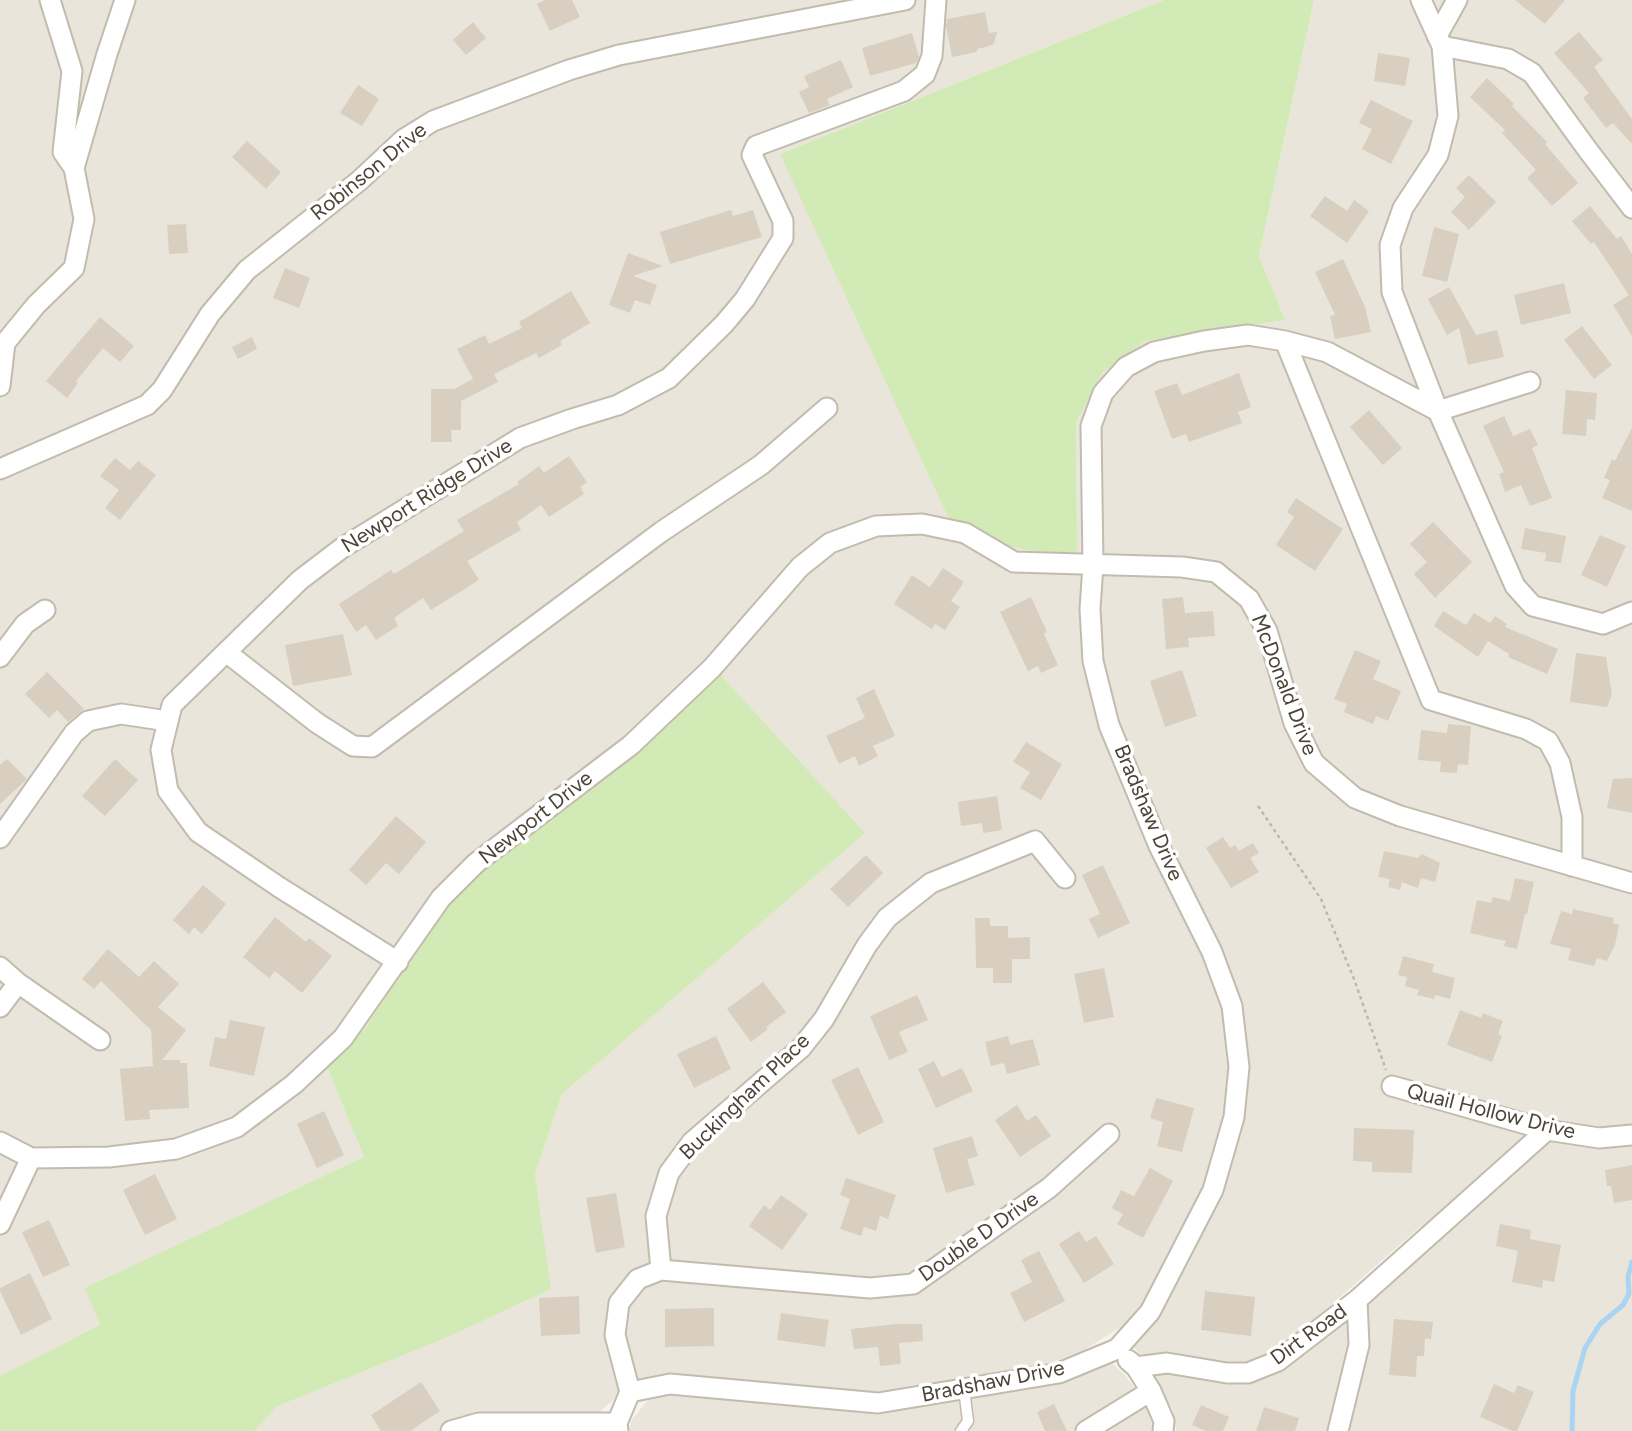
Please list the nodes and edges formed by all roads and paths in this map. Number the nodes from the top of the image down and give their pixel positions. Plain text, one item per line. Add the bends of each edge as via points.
1 (50, 0) edge
2 (125, 0) edge
3 (905, 0) edge
4 (936, 0) edge
5 (1421, 0) edge
6 (1457, 0) edge
7 (1440, 41) junction
8 (74, 169) junction
9 (1632, 208) edge
10 (1285, 341) junction
11 (1530, 382) dead end
12 (0, 386) edge
13 (827, 408) dead end
14 (1438, 411) junction
15 (0, 469) edge
16 (1093, 565) junction
17 (45, 610) dead end
18 (1632, 612) edge
19 (226, 652) junction
20 (0, 657) edge
21 (168, 721) junction
22 (1258, 806) dead end
23 (0, 838) edge
24 (1572, 866) junction
25 (1065, 878) dead end
26 (1632, 883) edge
27 (398, 962) junction
28 (0, 967) edge
29 (18, 983) junction
30 (0, 1007) edge
31 (100, 1040) dead end
32 (1392, 1087) joint
33 (1547, 1129) junction
34 (1109, 1134) dead end
35 (1632, 1135) edge
36 (0, 1142) edge
37 (31, 1158) junction
38 (0, 1224) edge
39 (661, 1270) junction
40 (1357, 1300) junction
41 (1117, 1349) junction
42 (1136, 1367) junction
43 (964, 1389) junction
44 (1151, 1391) junction
45 (630, 1392) junction
46 (618, 1427) edge
47 (451, 1431) edge
48 (961, 1431) edge
49 (1086, 1431) edge
50 (1163, 1431) edge
51 (1338, 1431) edge

1 - 8 street via 72,71 63,152
2 - 8 street
3 - 15 street, Robinson Drive via 619,55 433,121 404,139 247,270 210,314 162,390 147,405
4 - 19 street, Newport Ridge Drive via 932,56 925,74 904,91 756,146 752,155 783,221 783,238 745,299 668,378 618,405 520,438 342,548 300,580
5 - 7 street
6 - 7 street
7 - 9 street via 1508,59 1532,73
7 - 14 street via 1448,116 1445,129 1438,155 1404,208 1390,245 1392,292
8 - 12 street via 84,219 74,268 5,343
10 - 14 street, Bradshaw Drive via 1327,352
10 - 16 street, Bradshaw Drive via 1248,335 1154,352 1126,367 1103,393 1091,426
10 - 24 street via 1431,701 1526,729 1548,741 1560,762 1573,817
11 - 14 street
13 - 19 street via 761,465 661,532 372,747 353,747
14 - 18 street via 1515,586 1533,606 1603,624
16 - 24 street, McDonald Drive via 1216,572 1249,599 1267,631 1294,723 1314,763 1355,798 1400,816
16 - 27 street, Newport Drive via 1014,562 965,533 922,524 876,526 830,544 800,567 712,668 631,745 476,863 441,898
16 - 41 street, Bradshaw Drive via 1093,661 1109,725 1159,846 1212,952 1232,1006 1239,1067 1234,1118 1213,1190 1150,1312
17 - 20 street via 25,624
19 - 21 street, Newport Ridge Drive via 172,705
21 - 23 street via 121,714 88,721 74,733
21 - 27 street, Newport Ridge Drive via 161,750 168,791 198,832
22 - 32 path via 1321,900
24 - 26 street, McDonald Drive
25 - 39 street, Buckingham Place via 1035,841 931,883 887,918 824,1019 800,1048 692,1142 669,1173 656,1216
27 - 37 street, Newport Drive via 343,1038 294,1084 237,1127 176,1149 109,1157
28 - 29 street
29 - 30 street
29 - 31 street
32 - 33 street, Quail Hollow Drive
33 - 35 street, Quail Hollow Drive via 1600,1138
33 - 40 street, Dirt Road
34 - 39 street, Double D Drive via 1049,1188 913,1284 870,1288
36 - 37 street, Newport Drive
37 - 38 street
39 - 45 street via 638,1279 619,1303 615,1335
40 - 42 street, Dirt Road via 1278,1362 1248,1373 1167,1363
40 - 51 street via 1359,1345
41 - 42 street
41 - 43 street, Bradshaw Drive via 1059,1373
42 - 44 street
43 - 45 street, Bradshaw Drive via 878,1403 670,1384
43 - 48 lane via 968,1421
44 - 49 street
44 - 50 street via 1164,1421
45 - 46 street
46 - 47 street via 479,1423

